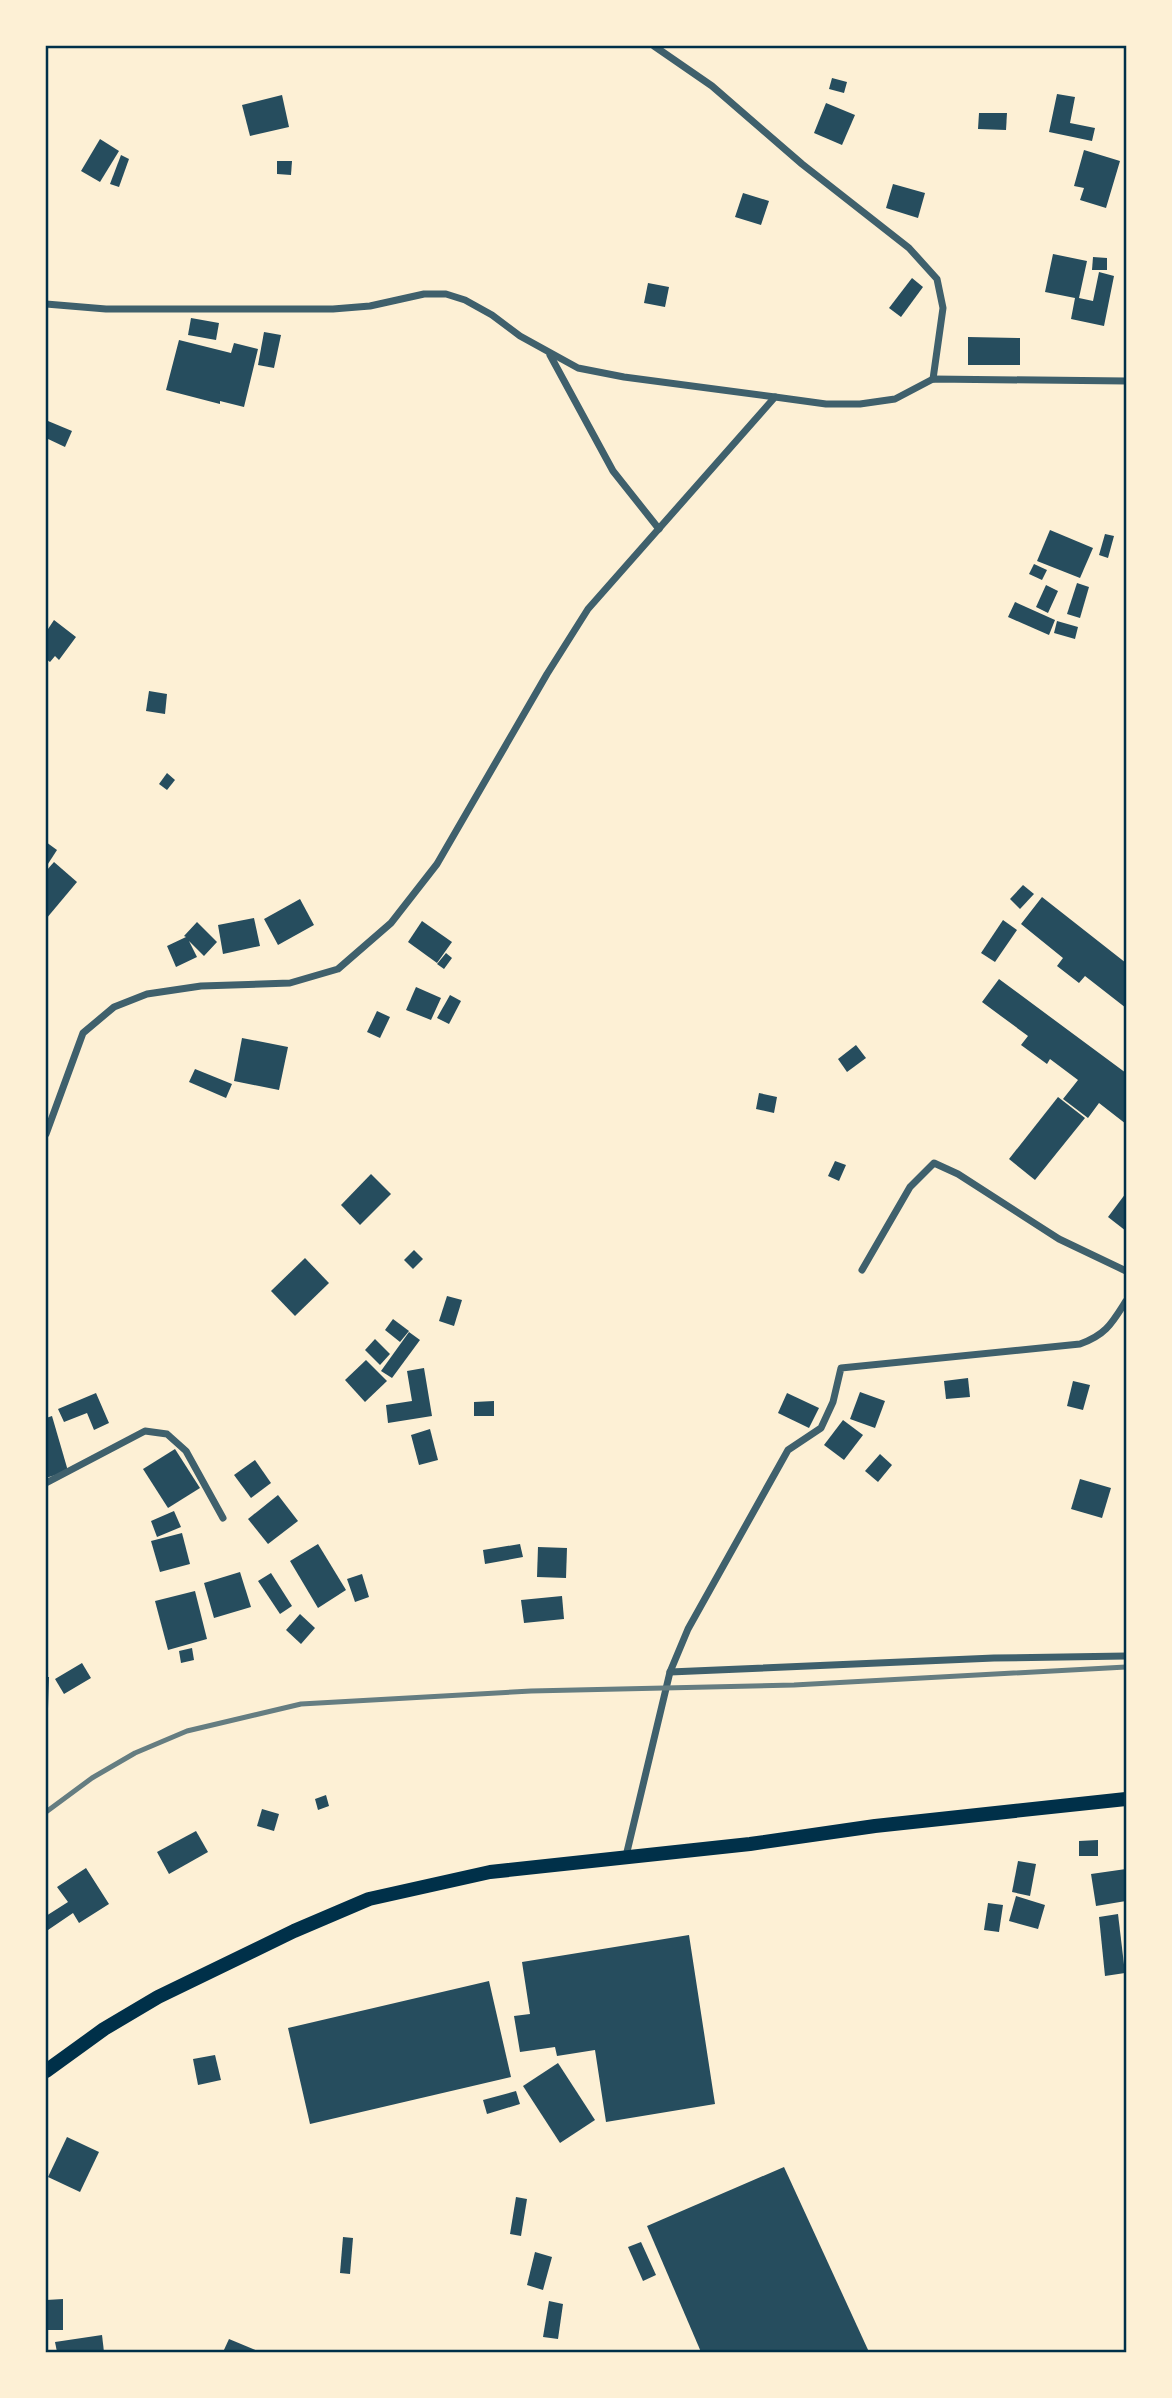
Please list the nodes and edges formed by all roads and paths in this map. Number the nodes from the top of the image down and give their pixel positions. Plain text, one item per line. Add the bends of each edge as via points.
1 (654, 46) edge
2 (46, 304) edge
3 (549, 354) junction
4 (933, 379) junction
5 (1126, 381) edge
6 (775, 397) junction
7 (659, 529) junction
8 (46, 1134) edge
9 (862, 1270) dead end
10 (1126, 1271) edge
11 (1126, 1301) edge
12 (46, 1483) edge
13 (223, 1518) dead end
14 (1126, 1656) edge
15 (670, 1672) junction
16 (1126, 1799) edge
17 (626, 1857) junction
18 (46, 2071) edge

1 - 4 street via 712,86 909,248 937,279 943,308
2 - 3 street via 106,309 333,309 424,294 446,295 492,315
3 - 6 street via 578,368 624,377
3 - 7 street via 613,471
4 - 5 street
4 - 6 street via 895,399 860,404
6 - 7 street
7 - 8 street via 588,609 437,864 391,923 338,969 290,983 201,986 147,994 114,1007 83,1033
9 - 10 street via 910,1187 934,1163 1059,1239
11 - 15 street via 1108,1329 1080,1344 841,1368 821,1428 788,1450 688,1629
12 - 13 street via 145,1431 167,1434 186,1451
14 - 15 street
15 - 17 street
16 - 17 main road
17 - 18 main road via 490,1872 369,1899 158,1997

